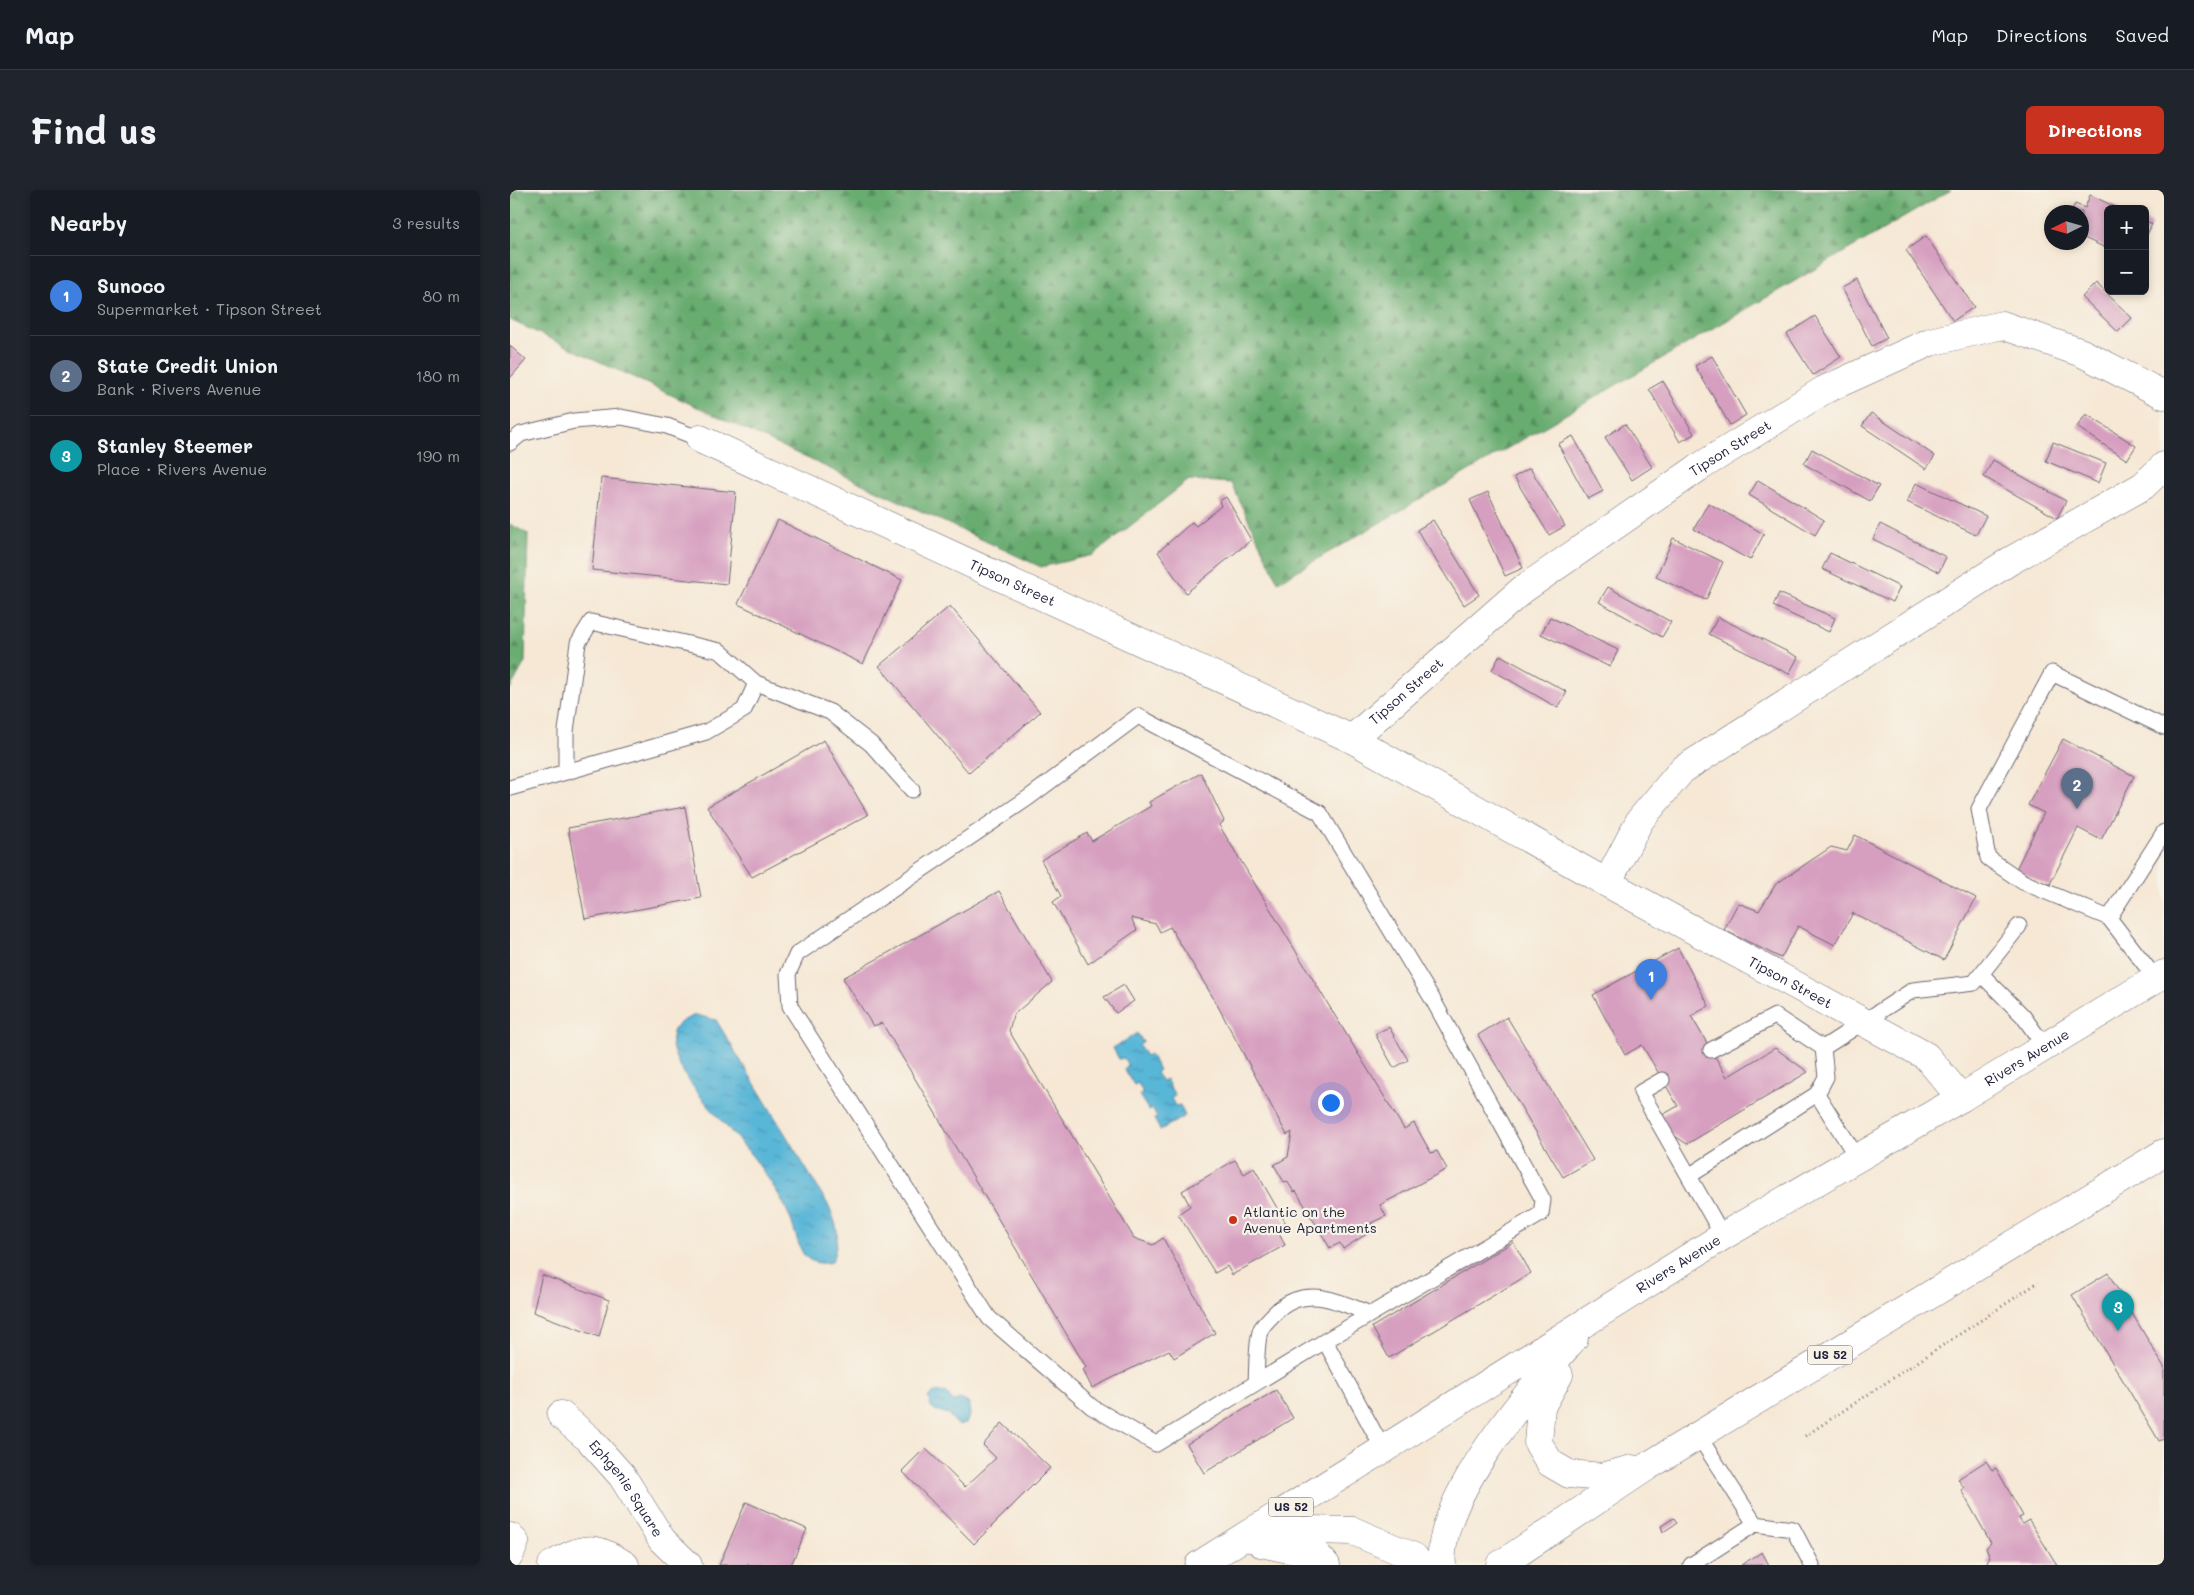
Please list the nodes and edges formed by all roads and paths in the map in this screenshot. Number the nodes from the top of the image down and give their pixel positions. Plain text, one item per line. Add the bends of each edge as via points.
1 (2164, 395) edge
2 (700, 439) joint
3 (510, 443) edge
4 (2164, 466) edge
5 (756, 682) junction
6 (2164, 727) edge
7 (1352, 739) junction
8 (566, 771) junction
9 (510, 788) edge
10 (912, 790) dead end
11 (2164, 832) edge
12 (1607, 883) junction
13 (2109, 918) junction
14 (2019, 926) dead end
15 (1981, 974) junction
16 (2160, 976) edge
17 (1862, 1023) junction
18 (2045, 1047) junction
19 (1823, 1048) junction
20 (1711, 1050) dead end
21 (1662, 1080) dead end
22 (1817, 1094) junction
23 (1961, 1098) junction
24 (2164, 1153) edge
25 (1858, 1159) junction
26 (1689, 1176) junction
27 (1724, 1236) junction
28 (2039, 1282) dead end
29 (1370, 1314) junction
30 (1591, 1317) junction
31 (1325, 1341) junction
32 (1256, 1383) junction
33 (561, 1415) dead end
34 (1698, 1435) junction
35 (1805, 1436) dead end
36 (1382, 1449) junction
37 (1648, 1466) junction
38 (1584, 1509) junction
39 (1755, 1524) junction
40 (510, 1536) edge
41 (1240, 1539) junction
42 (510, 1554) edge
43 (552, 1565) edge
44 (625, 1565) edge
45 (688, 1565) edge
46 (1199, 1565) edge
47 (1326, 1565) edge
48 (1420, 1565) edge
49 (1442, 1565) edge
50 (1500, 1565) edge
51 (1534, 1565) edge
52 (1691, 1565) edge
53 (1812, 1565) edge

1 - 7 street, Tipson Street via 2082,353 2002,325 1930,342 1824,390 1698,468 1522,590
2 - 3 lane via 668,426 621,417 574,421 521,434
2 - 7 street, Tipson Street
4 - 12 street via 2143,486 2010,561 1682,770 1640,820
5 - 8 lane via 744,710 706,732
5 - 8 lane via 720,651 591,622 578,643 566,731
5 - 10 lane via 830,712 871,744
6 - 13 lane via 2052,674 1979,809 1988,858 2023,882
7 - 12 street, Tipson Street
8 - 9 lane
11 - 13 lane
12 - 17 street, Tipson Street
13 - 16 lane
14 - 15 lane
15 - 17 lane via 1974,983 1913,990
15 - 18 lane via 2023,1016
16 - 18 street, Rivers Avenue / US 52
17 - 19 lane
17 - 23 street, Tipson Street via 1926,1056
18 - 23 street, Rivers Avenue / US 52
19 - 20 lane via 1775,1016
19 - 22 lane via 1826,1077
21 - 26 lane via 1640,1092
22 - 25 lane
22 - 26 lane
23 - 25 street, Rivers Avenue / US 52
24 - 34 street, US 52
25 - 27 street, Rivers Avenue / US 52
26 - 27 lane
27 - 30 street, Rivers Avenue / US 52
28 - 35 path
29 - 31 lane
29 - 32 lane via 1327,1298 1310,1296 1289,1301 1261,1330
29 - 32 lane via 1541,1214 1544,1200 1433,1000 1320,813 1138,716 1028,798 797,954 788,974 790,1006 989,1318 1092,1407 1156,1444
30 - 36 street, Rivers Avenue / US 52
30 - 37 street via 1541,1407 1538,1443 1550,1463 1569,1474 1602,1477
30 - 49 street via 1525,1396 1481,1456 1452,1514 1441,1554
31 - 32 lane
31 - 36 lane
33 - 45 street, Ephgenie Square via 622,1476 662,1540
34 - 37 street, US 52
34 - 39 lane
36 - 41 street, Rivers Avenue / US 52
37 - 38 street, US 52
38 - 50 street, US 52
38 - 51 street
39 - 52 lane
39 - 53 lane via 1793,1529
40 - 42 street via 515,1542
41 - 46 street, Rivers Avenue / US 52
41 - 47 street via 1317,1556
41 - 48 street via 1310,1530 1354,1531 1414,1557
43 - 44 street via 577,1551 603,1552

